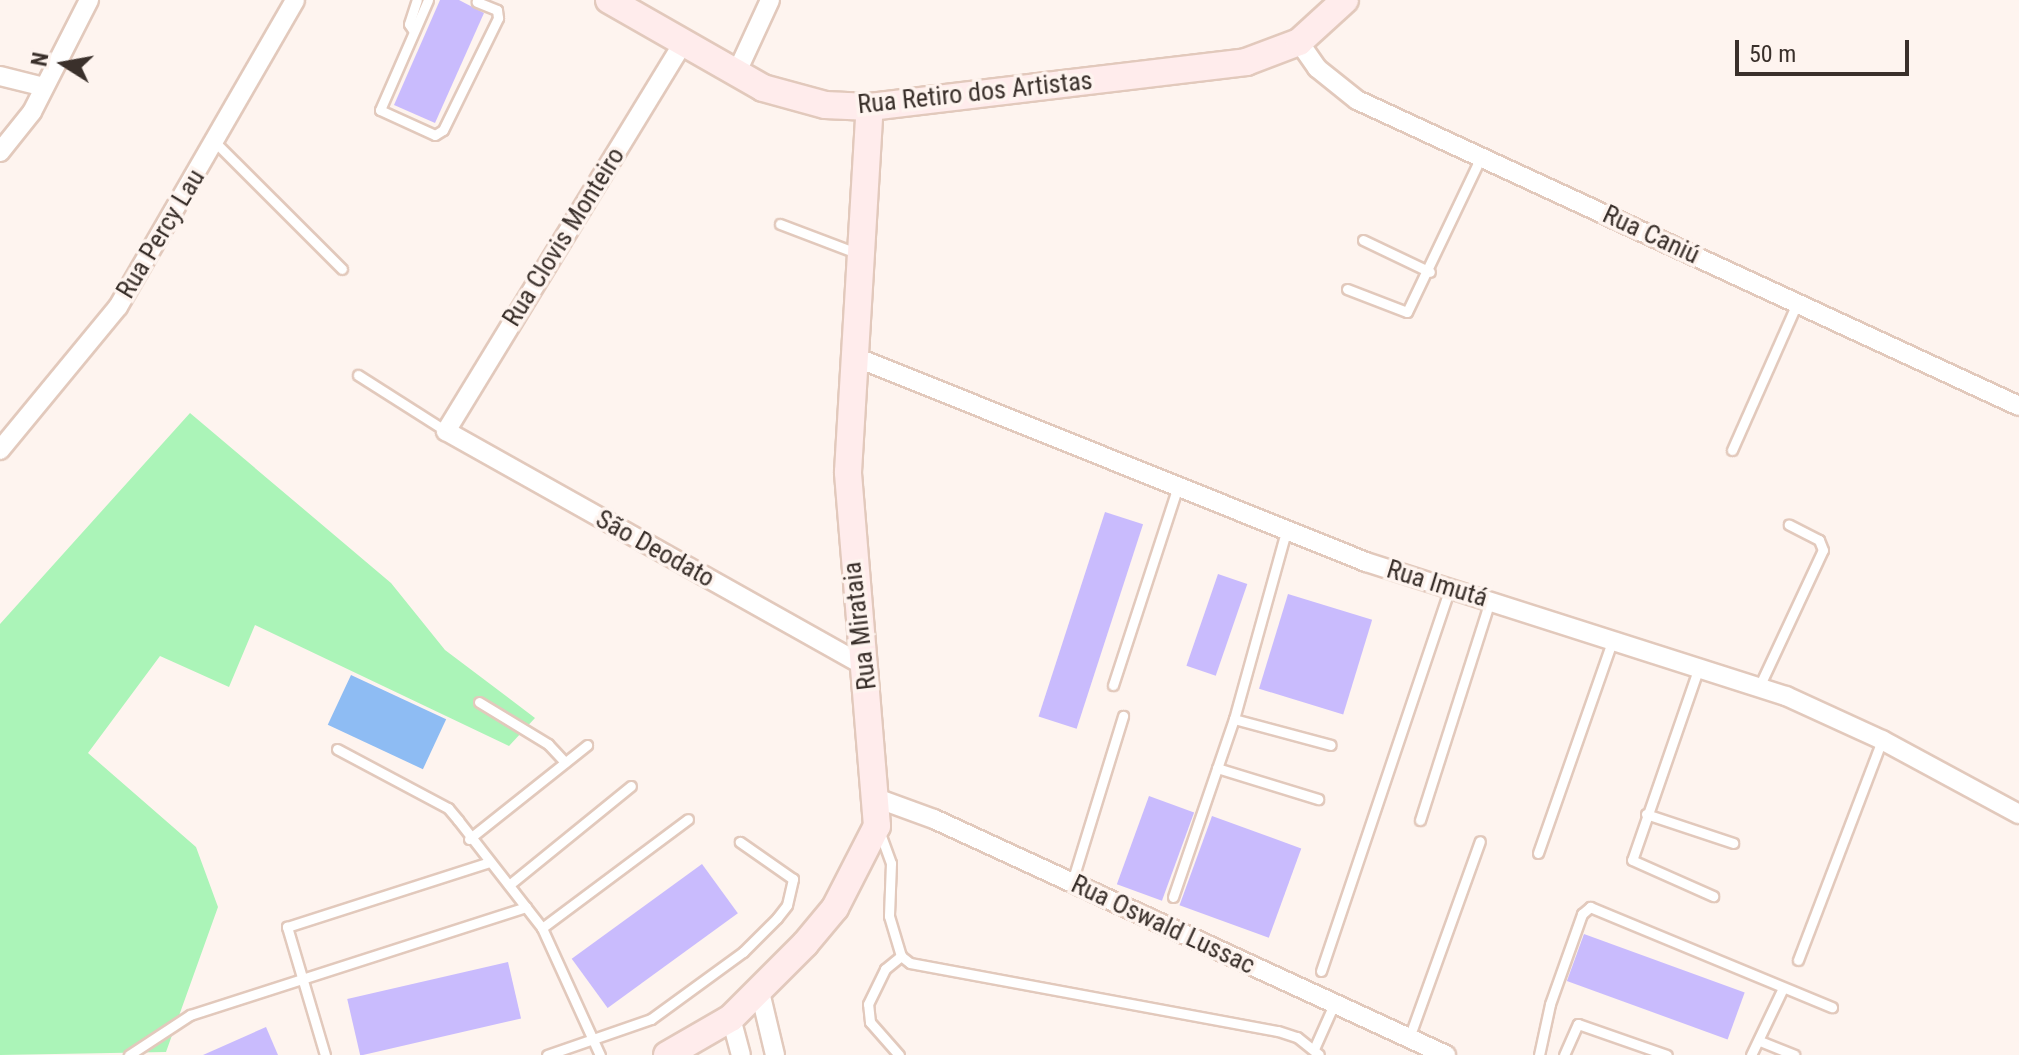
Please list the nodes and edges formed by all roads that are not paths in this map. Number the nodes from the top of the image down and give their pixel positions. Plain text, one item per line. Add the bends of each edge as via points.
1 (89, 0) edge
2 (295, 0) edge
3 (417, 0) edge
4 (428, 0) edge
5 (609, 0) edge
6 (770, 0) edge
7 (1345, 0) edge
8 (477, 2) edge
9 (413, 30) junction
10 (1299, 42) junction
11 (683, 43) junction
12 (736, 74) junction
13 (0, 76) edge
14 (44, 87) junction
15 (870, 107) junction
16 (216, 143) junction
17 (0, 152) edge
18 (1481, 157) junction
19 (780, 224) dead end
20 (1363, 240) dead end
21 (859, 254) junction
22 (342, 269) dead end
23 (1430, 272) junction
24 (1347, 289) dead end
25 (1797, 303) junction
26 (853, 356) junction
27 (358, 375) dead end
28 (2019, 406) edge
29 (446, 431) junction
30 (0, 450) edge
31 (1732, 450) dead end
32 (1177, 489) junction
33 (1789, 525) dead end
34 (1286, 532) junction
35 (1450, 588) junction
36 (1490, 601) junction
37 (1613, 639) junction
38 (865, 666) junction
39 (1699, 667) junction
40 (1113, 685) dead end
41 (1759, 687) junction
42 (479, 702) dead end
43 (1123, 716) dead end
44 (1234, 719) junction
45 (1882, 740) junction
46 (587, 745) dead end
47 (1331, 745) dead end
48 (337, 749) dead end
49 (565, 762) junction
50 (1217, 768) junction
51 (631, 786) dead end
52 (879, 799) junction
53 (1318, 799) dead end
54 (1646, 814) junction
55 (2019, 814) edge
56 (688, 819) dead end
57 (1420, 820) dead end
58 (877, 826) junction
59 (469, 839) junction
60 (1480, 841) dead end
61 (740, 842) dead end
62 (1733, 843) dead end
63 (1538, 853) dead end
64 (489, 862) junction
65 (1072, 882) junction
66 (509, 885) junction
67 (1713, 896) dead end
68 (1173, 897) dead end
69 (526, 907) junction
70 (542, 928) junction
71 (901, 956) junction
72 (1798, 960) dead end
73 (1321, 971) dead end
74 (299, 976) junction
75 (1783, 988) junction
76 (760, 992) junction
77 (1334, 1004) junction
78 (1832, 1007) dead end
79 (731, 1018) junction
80 (1409, 1038) junction
81 (1760, 1041) junction
82 (597, 1042) junction
83 (1316, 1052) edge
84 (129, 1055) edge
85 (325, 1055) edge
86 (547, 1055) edge
87 (600, 1055) edge
88 (667, 1055) edge
89 (741, 1055) edge
90 (775, 1055) edge
91 (899, 1055) edge
92 (1446, 1055) edge
93 (1539, 1055) edge
94 (1564, 1055) edge
95 (1667, 1055) edge
96 (1751, 1055) edge
97 (1794, 1055) edge

1 - 14 street
2 - 16 street, Rua Percy Lau
3 - 9 lane via 409,24
4 - 9 lane
5 - 11 street, Rua Retiro dos Artistas
6 - 12 street
7 - 10 street, Rua Retiro dos Artistas
8 - 9 lane via 497,10 498,18 443,130 435,135 380,110
10 - 15 street, Rua Retiro dos Artistas via 1246,62
10 - 18 street, Rua Caniú via 1325,76 1357,100
11 - 12 street, Rua Retiro dos Artistas
11 - 29 street, Rua Clovis Monteiro
12 - 15 street, Rua Retiro dos Artistas via 791,98
13 - 14 street
14 - 17 street
15 - 21 street, Rua Mirataia
16 - 22 lane
16 - 30 street, Rua Percy Lau via 118,307
18 - 23 lane
18 - 25 street, Rua Caniú
19 - 21 lane
20 - 23 lane
21 - 26 street, Rua Mirataia
23 - 24 lane via 1407,312
25 - 28 street, Rua Caniú
25 - 31 lane
26 - 32 street, Rua Imutá
26 - 38 street, Rua Mirataia via 848,488
27 - 29 lane
29 - 38 street, São Deodato
32 - 34 street, Rua Imutá
32 - 40 lane
33 - 41 lane via 1819,540 1823,550
34 - 35 street, Rua Imutá
34 - 44 lane
35 - 36 street, Rua Imutá
35 - 73 lane
36 - 37 street, Rua Imutá
36 - 57 lane
37 - 39 street, Rua Imutá
37 - 63 lane
38 - 52 street, Rua Mirataia
39 - 41 street, Rua Imutá
39 - 54 lane
41 - 45 street, Rua Imutá
42 - 49 lane via 548,744
43 - 65 lane
44 - 47 lane
44 - 50 lane
45 - 55 street, Rua Imutá
45 - 72 lane
46 - 49 lane
48 - 59 lane via 448,808
49 - 59 lane
50 - 53 lane
50 - 68 lane
51 - 66 lane
52 - 58 street, Rua Mirataia
52 - 65 street, Rua Oswald Lussac
54 - 62 lane
54 - 67 lane via 1635,865
56 - 70 lane
58 - 71 lane via 891,863 889,916
58 - 76 street, Rua Mirataia via 835,908
59 - 64 lane
60 - 80 lane
61 - 82 lane via 793,879 787,905 743,952 651,1019
64 - 66 lane
64 - 74 lane via 287,927
65 - 77 street, Rua Oswald Lussac
66 - 69 lane
69 - 70 lane
69 - 74 lane
70 - 82 lane
71 - 83 lane via 920,966 1278,1031
71 - 91 lane via 885,969 868,1004 870,1022
74 - 84 lane via 190,1015
74 - 85 lane
75 - 78 lane
75 - 81 lane
75 - 93 lane via 1590,907 1582,914 1550,1004 1538,1039
76 - 79 street, Rua Mirataia
76 - 90 street
77 - 80 street, Rua Oswald Lussac
77 - 83 lane
79 - 88 street, Rua Mirataia
79 - 89 street
80 - 92 street, Rua Oswald Lussac
81 - 96 lane
81 - 97 lane
82 - 86 lane
82 - 87 lane
94 - 95 lane via 1578,1024

